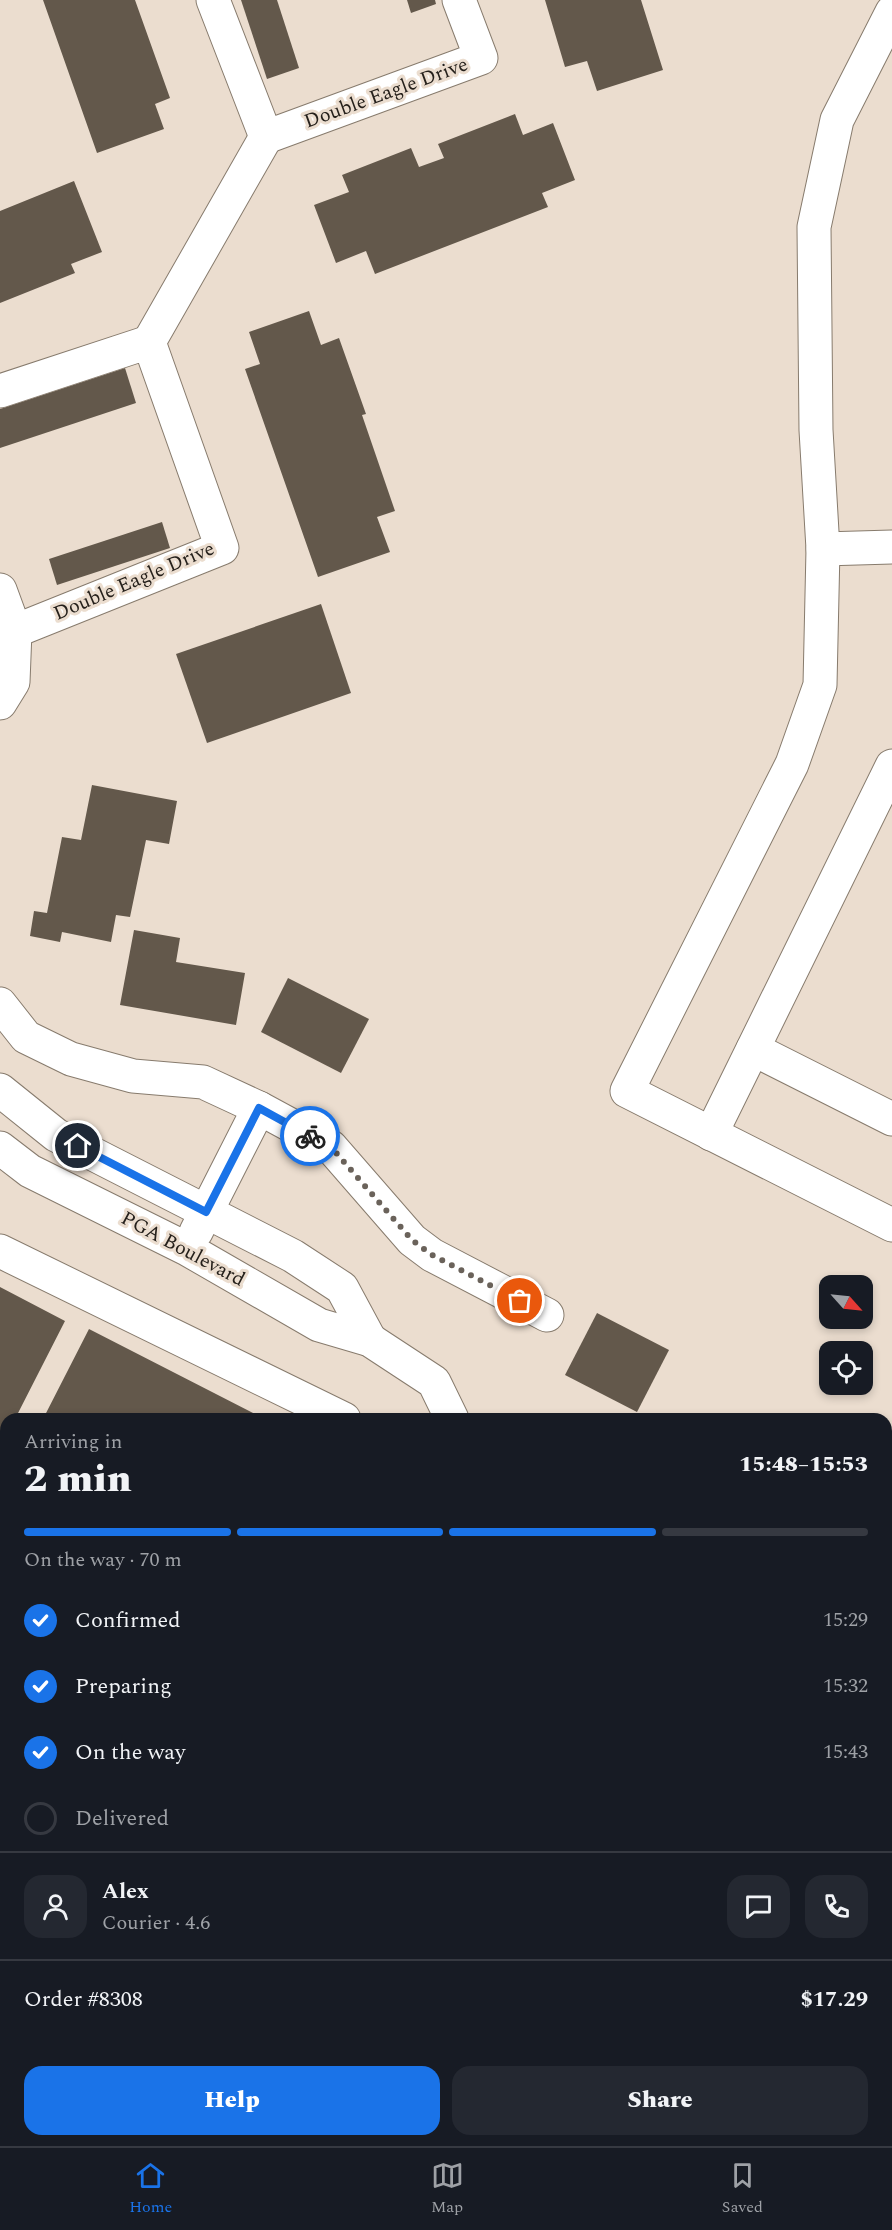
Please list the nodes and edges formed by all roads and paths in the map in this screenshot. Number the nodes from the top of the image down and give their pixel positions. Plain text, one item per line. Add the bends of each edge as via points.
1 (213, 0) edge
2 (459, 0) edge
3 (892, 12) edge
4 (266, 137) junction
5 (149, 342) junction
6 (0, 391) edge
7 (892, 547) edge
8 (823, 549) junction
9 (0, 590) edge
10 (7, 637) edge
11 (0, 703) edge
12 (892, 766) edge
13 (0, 1004) edge
14 (753, 1049) junction
15 (0, 1090) edge
16 (259, 1108) junction
17 (892, 1119) edge
18 (711, 1134) junction
19 (0, 1148) edge
20 (206, 1212) junction
21 (892, 1225) edge
22 (187, 1249) junction
23 (0, 1251) edge
24 (293, 1256) junction
25 (273, 1298) junction
26 (547, 1315) dead end
27 (370, 1340) junction
28 (332, 1413) edge
29 (449, 1413) edge

1 - 4 street
2 - 4 street, Double Eagle Drive via 481,58
3 - 8 street via 837,120 814,226 816,430
4 - 5 street
5 - 6 street
5 - 10 street, Double Eagle Drive via 222,549
7 - 8 street
8 - 18 street via 820,685 792,764 627,1091
9 - 10 street
10 - 11 street via 13,682
12 - 14 street
13 - 16 street via 26,1037 71,1059 133,1076 203,1083
14 - 17 street
14 - 18 street
15 - 20 street, PGA Boulevard via 56,1136
16 - 20 street
16 - 26 street via 331,1147 412,1240 432,1255
18 - 21 street
19 - 22 street, PGA Boulevard via 30,1171
20 - 22 street
20 - 24 street, PGA Boulevard
22 - 25 street, PGA Boulevard
23 - 28 street
24 - 25 street
24 - 27 street, PGA Boulevard via 342,1288
25 - 27 street, PGA Boulevard via 319,1325
27 - 29 street, PGA Boulevard via 434,1382

